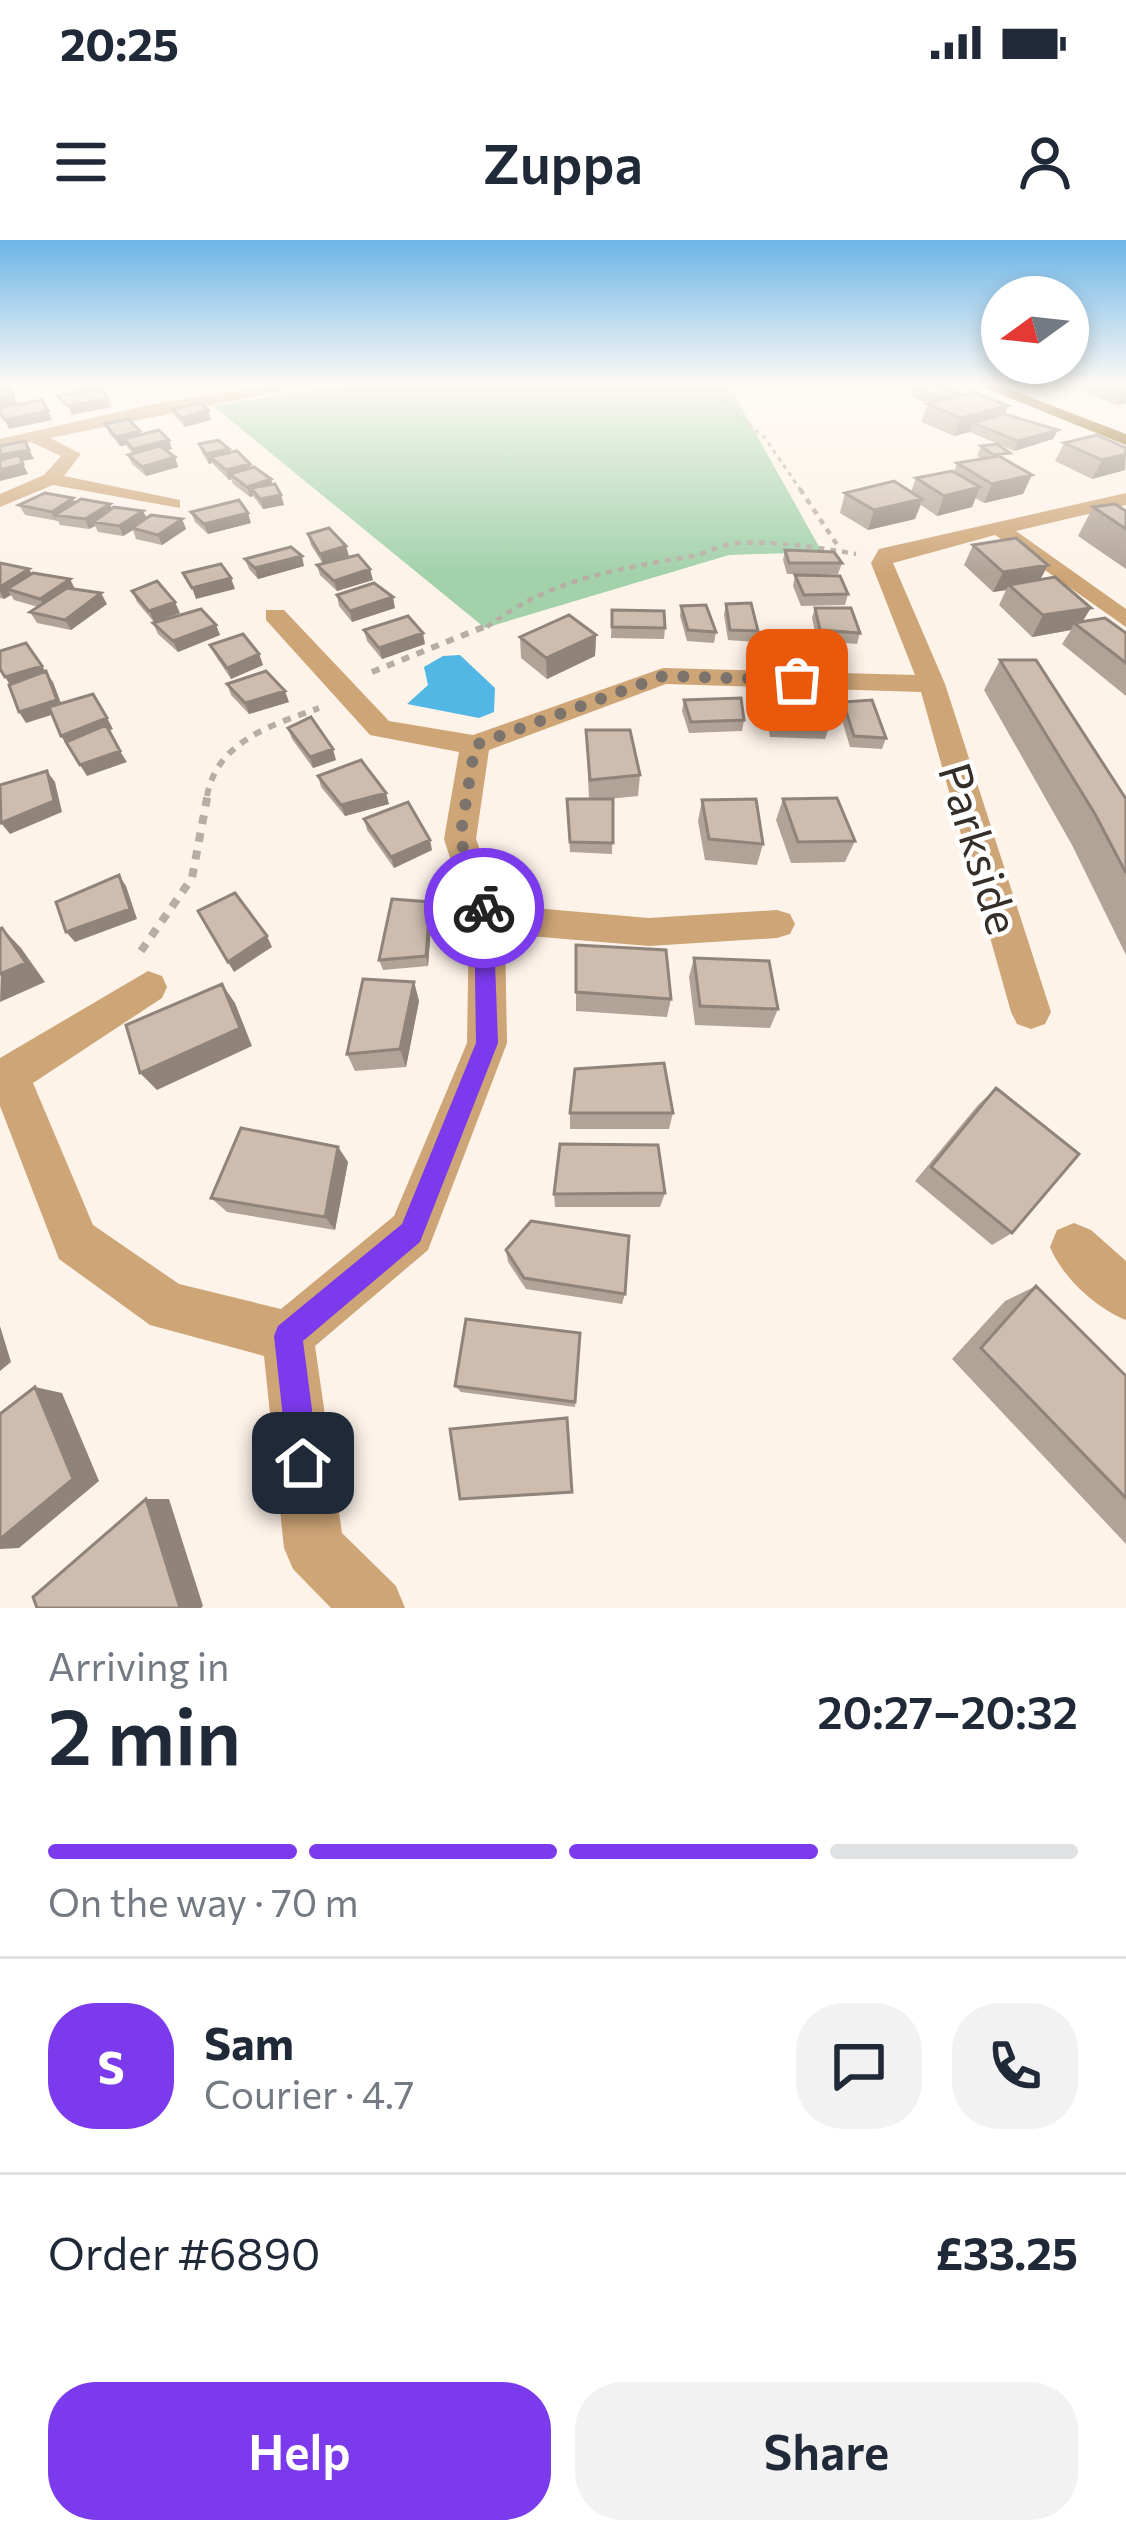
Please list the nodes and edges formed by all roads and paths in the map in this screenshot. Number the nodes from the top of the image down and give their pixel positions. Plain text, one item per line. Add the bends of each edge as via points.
1 (58, 448) edge
2 (772, 448) edge
3 (51, 479) junction
4 (1126, 499) edge
5 (0, 501) edge
6 (173, 504) dead end
7 (1003, 531) junction
8 (841, 550) junction
9 (885, 559) junction
10 (275, 616) dead end
11 (1126, 620) edge
12 (932, 684) junction
13 (348, 689) junction
14 (475, 745) junction
15 (488, 918) junction
16 (777, 924) dead end
17 (148, 987) dead end
18 (110, 1010) junction
19 (1031, 1012) dead end
20 (5, 1079) edge
21 (1074, 1247) dead end
22 (1126, 1295) edge
23 (288, 1336) junction
24 (374, 1608) edge

1 - 3 street via 72,454
2 - 8 path
3 - 5 street
3 - 6 street
4 - 7 street
7 - 9 street
7 - 11 street
8 - 9 path
8 - 13 path via 730,543 583,575
9 - 12 street, Parkside
10 - 13 street
12 - 14 street via 663,676
12 - 19 street, Parkside
13 - 14 street via 380,729
13 - 18 path via 255,733 212,770 192,878 114,989
14 - 15 street via 460,839
15 - 16 street via 649,932
15 - 23 street via 487,1043 411,1233
17 - 18 street
18 - 20 street
20 - 23 street via 76,1242 168,1307
21 - 22 street
23 - 24 street via 314,1548

